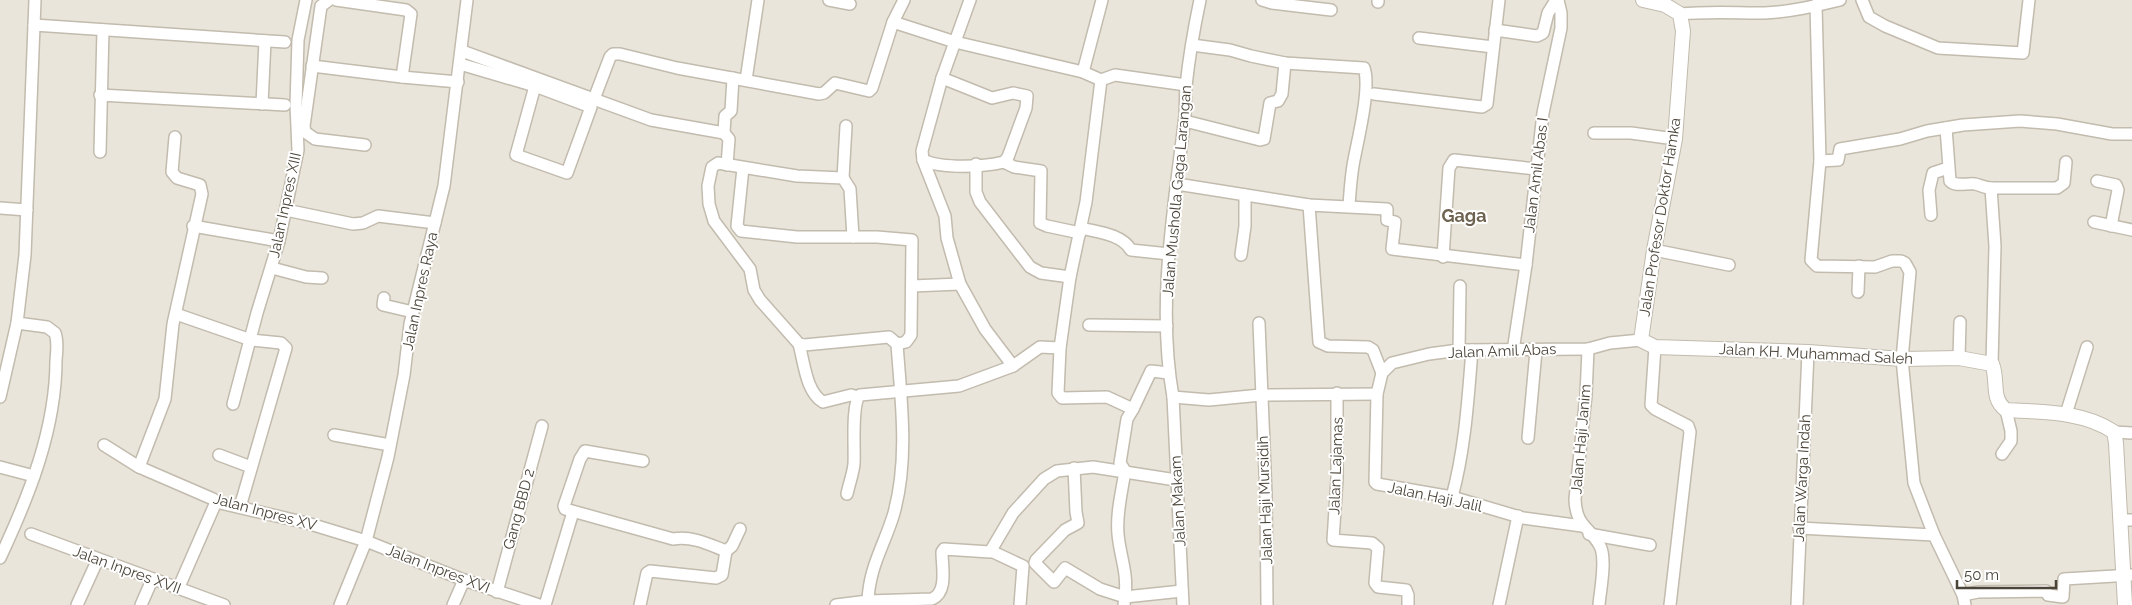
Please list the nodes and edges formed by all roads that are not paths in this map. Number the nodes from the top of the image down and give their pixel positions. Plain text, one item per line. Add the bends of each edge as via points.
1 (35, 0) edge
2 (306, 0) edge
3 (329, 0) edge
4 (336, 0) edge
5 (467, 0) edge
6 (758, 0) edge
7 (829, 0) edge
8 (904, 0) edge
9 (970, 0) edge
10 (1102, 0) edge
11 (1200, 0) edge
12 (1262, 0) edge
13 (1499, 0) edge
14 (1557, 0) edge
15 (1644, 0) edge
16 (1840, 0) edge
17 (1862, 0) edge
18 (2026, 0) edge
19 (850, 4) dead end
20 (1816, 5) junction
21 (1331, 10) dead end
22 (1680, 14) junction
23 (893, 22) junction
24 (34, 25) junction
25 (103, 30) junction
26 (1495, 30) junction
27 (1419, 38) dead end
28 (265, 41) junction
29 (285, 42) dead end
30 (955, 42) junction
31 (1192, 45) junction
32 (1493, 47) junction
33 (462, 51) junction
34 (1285, 63) junction
35 (460, 64) junction
36 (312, 66) junction
37 (1083, 72) junction
38 (402, 77) junction
39 (733, 78) junction
40 (942, 78) junction
41 (746, 80) junction
42 (1101, 80) junction
43 (458, 82) junction
44 (1186, 85) junction
45 (535, 86) junction
46 (1374, 94) dead end
47 (100, 95) junction
48 (594, 99) junction
49 (262, 104) junction
50 (285, 105) dead end
51 (1185, 121) junction
52 (846, 126) dead end
53 (1946, 128) junction
54 (724, 133) junction
55 (1594, 133) dead end
56 (2132, 134) edge
57 (175, 137) dead end
58 (1675, 139) junction
59 (365, 145) dead end
60 (100, 152) dead end
61 (922, 160) junction
62 (1820, 161) junction
63 (1004, 162) junction
64 (2066, 162) dead end
65 (976, 164) junction
66 (727, 165) junction
67 (743, 168) junction
68 (1948, 168) junction
69 (1536, 169) junction
70 (843, 178) junction
71 (2097, 181) dead end
72 (1177, 184) junction
73 (1991, 188) junction
74 (1244, 195) junction
75 (1309, 205) junction
76 (1349, 206) junction
77 (0, 208) edge
78 (27, 210) junction
79 (286, 210) junction
80 (1931, 214) dead end
81 (2094, 222) dead end
82 (435, 223) junction
83 (193, 226) junction
84 (2111, 226) junction
85 (1081, 230) junction
86 (2132, 230) edge
87 (854, 237) junction
88 (279, 241) junction
89 (1654, 250) junction
90 (1169, 254) junction
91 (1241, 255) dead end
92 (1443, 257) junction
93 (1729, 265) dead end
94 (1526, 266) junction
95 (1859, 266) junction
96 (272, 268) junction
97 (1070, 276) junction
98 (322, 278) dead end
99 (960, 284) junction
100 (912, 286) junction
101 (1460, 286) dead end
102 (1858, 292) dead end
103 (384, 298) dead end
104 (413, 312) junction
105 (176, 314) junction
106 (17, 322) junction
107 (1960, 322) dead end
108 (1258, 323) dead end
109 (1089, 325) dead end
110 (1167, 326) junction
111 (251, 340) junction
112 (1641, 340) junction
113 (799, 344) junction
114 (897, 344) junction
115 (1655, 347) junction
116 (2086, 347) dead end
117 (1060, 348) junction
118 (1588, 349) junction
119 (1458, 350) junction
120 (1472, 350) junction
121 (1513, 351) junction
122 (1536, 351) junction
123 (1808, 352) junction
124 (1959, 358) junction
125 (1902, 359) junction
126 (1992, 364) junction
127 (1013, 366) junction
128 (1169, 373) junction
129 (1382, 373) junction
130 (900, 391) junction
131 (1337, 393) junction
132 (1261, 394) junction
133 (1377, 394) junction
134 (0, 397) edge
135 (858, 397) junction
136 (1173, 397) junction
137 (233, 404) dead end
138 (1133, 409) junction
139 (2006, 410) junction
140 (2066, 414) junction
141 (542, 426) dead end
142 (2114, 432) junction
143 (2132, 433) edge
144 (334, 434) dead end
145 (1528, 438) dead end
146 (104, 445) dead end
147 (390, 445) junction
148 (2002, 454) dead end
149 (219, 455) dead end
150 (643, 462) dead end
151 (0, 467) edge
152 (139, 467) junction
153 (251, 467) junction
154 (1074, 468) junction
155 (1125, 471) junction
156 (34, 476) junction
157 (1176, 480) junction
158 (847, 494) dead end
159 (1452, 497) junction
160 (216, 502) junction
161 (240, 507) junction
162 (573, 512) junction
163 (1518, 516) junction
164 (2126, 520) edge
165 (1800, 528) junction
166 (740, 529) dead end
167 (1586, 530) junction
168 (31, 534) dead end
169 (1934, 535) junction
170 (366, 541) junction
171 (1650, 545) dead end
172 (991, 550) junction
173 (726, 551) junction
174 (0, 558) edge
175 (98, 560) junction
176 (2128, 575) edge
177 (152, 580) junction
178 (464, 580) junction
179 (178, 589) junction
180 (1182, 592) junction
181 (498, 597) edge
182 (1964, 600) edge
183 (869, 601) junction
184 (1125, 601) edge
185 (218, 604) edge
186 (77, 605) edge
187 (141, 605) edge
188 (340, 605) edge
189 (453, 605) edge
190 (539, 605) edge
191 (545, 605) edge
192 (640, 605) edge
193 (836, 605) edge
194 (1020, 605) edge
195 (1183, 605) edge
196 (1267, 605) edge
197 (1408, 605) edge
198 (1499, 605) edge
199 (1599, 605) edge
200 (1670, 605) edge
201 (1797, 605) edge
202 (2125, 605) edge

1 - 24 street
2 - 79 street, Jalan Inpres XIII via 298,40 298,150
3 - 36 street via 320,6
4 - 38 street via 406,10 411,14
5 - 33 street, Jalan Inpres Raya
6 - 41 street
7 - 19 street
8 - 23 street
9 - 30 street
10 - 37 street
11 - 31 street
12 - 21 street
13 - 26 street
14 - 26 street via 1548,13 1543,33 1537,36
14 - 69 street, Jalan Amil Abas I via 1561,28 1543,112
15 - 22 street via 1665,5
16 - 20 street
17 - 18 street via 1869,17 1936,47 2023,53
20 - 22 street via 1765,13
20 - 62 street
22 - 58 street, Jalan Profesor Doktor Hamka via 1684,31
23 - 30 street
23 - 41 street via 872,88 867,91 835,84 819,94
24 - 25 street
24 - 78 street
25 - 28 street
25 - 47 street
26 - 32 street
27 - 32 street
28 - 29 street
28 - 49 street
30 - 37 street
30 - 40 street
31 - 34 street
31 - 44 street, Jalan Musholla Gaga Larangan
32 - 46 street via 1489,98 1482,107
33 - 35 street, Jalan Inpres Raya
33 - 48 street
34 - 51 street via 1282,94 1278,101 1270,103 1264,139
34 - 76 street via 1364,68 1361,132
35 - 43 street, Jalan Inpres Raya
35 - 45 street
36 - 38 street
36 - 59 street via 305,132 315,139
37 - 42 street
38 - 43 street
39 - 41 street
39 - 48 street via 612,54
39 - 54 street via 731,111 726,116
40 - 61 street
40 - 63 street via 992,98 1010,93 1027,96 1026,108
42 - 44 street via 1115,76
42 - 85 street
43 - 82 street, Jalan Inpres Raya via 444,186
44 - 51 street, Jalan Musholla Gaga Larangan
45 - 45 street via 590,107 567,173 516,155
47 - 49 street
47 - 60 street
48 - 54 street via 651,120
49 - 50 street
51 - 72 street, Jalan Musholla Gaga Larangan
52 - 70 street
53 - 56 street via 2020,121
53 - 62 street via 1840,149 1838,160
53 - 68 street
54 - 66 street via 728,139
55 - 58 street via 1631,133
57 - 83 street via 172,172 177,178 202,187
58 - 89 street, Jalan Profesor Doktor Hamka
61 - 65 street via 954,167
61 - 99 street via 945,216 947,238
62 - 95 street via 1811,260 1817,266
63 - 65 street
63 - 85 street via 1041,171 1040,223
64 - 73 street via 2061,187
65 - 97 street via 976,192 980,202 1030,267 1041,274
66 - 67 street
66 - 113 street via 714,165 710,174 708,204 714,221 750,269 754,290 760,300
67 - 70 street via 797,176
67 - 87 street via 737,226 741,231
68 - 73 street via 1950,181 1954,184
68 - 80 street via 1932,173 1929,190
69 - 92 street via 1454,160 1449,168
69 - 94 street, Jalan Amil Abas I
70 - 87 street via 850,188
71 - 84 street via 2116,185 2118,190
72 - 74 street
72 - 90 street, Jalan Musholla Gaga Larangan
73 - 126 street via 1995,246
74 - 75 street
74 - 91 street via 1245,226
75 - 76 street
75 - 129 street via 1319,342 1328,346 1368,347 1373,350
76 - 92 street via 1387,209 1386,220 1395,222 1392,250
77 - 78 street
78 - 106 street
79 - 82 street via 353,224 378,216
79 - 88 street, Jalan Inpres XIII
81 - 84 street
82 - 104 street, Jalan Inpres Raya
83 - 88 street
83 - 105 street
84 - 86 street
85 - 90 street via 1117,237 1131,250
85 - 97 street
87 - 100 street via 910,238
88 - 96 street, Jalan Inpres XIII
89 - 93 street
89 - 112 street, Jalan Profesor Doktor Hamka
90 - 110 street, Jalan Musholla Gaga Larangan
92 - 94 street
94 - 121 street, Jalan Amil Abas I
95 - 102 street
95 - 125 street via 1875,267 1892,261 1905,263 1910,272
96 - 98 street
96 - 111 street, Jalan Inpres XIII
97 - 117 street
99 - 100 street
99 - 127 street via 985,329
100 - 114 street via 911,335 906,342
101 - 119 street
103 - 104 street via 383,305
104 - 147 street, Jalan Inpres Raya
105 - 111 street
105 - 152 street via 165,399
106 - 134 street
106 - 156 street via 47,327 57,337 51,416
107 - 124 street
108 - 132 street, Jalan Haji Mursidih
109 - 110 street
110 - 128 street, Jalan Musholla Gaga Larangan
111 - 137 street, Jalan Inpres XIII
111 - 153 street via 276,341 286,348
112 - 115 street, Jalan KH. Muhammad Saleh
112 - 118 street, Jalan Amil Abas via 1610,342
113 - 114 street via 889,337
113 - 135 street via 810,385 817,398 823,402 851,395
114 - 130 street
115 - 123 street, Jalan KH. Muhammad Saleh
115 - 200 street via 1651,405 1688,426 1690,432
116 - 140 street
117 - 127 street via 1040,347
117 - 138 street via 1059,396 1107,397
118 - 122 street, Jalan Amil Abas
118 - 167 street, Jalan Haji Janim via 1575,499 1576,513
119 - 120 street, Jalan Amil Abas
119 - 129 street, Jalan Amil Abas via 1392,363
120 - 121 street, Jalan Amil Abas
120 - 159 street via 1460,470
121 - 122 street, Jalan Amil Abas
122 - 145 street
123 - 125 street, Jalan KH. Muhammad Saleh
123 - 165 street, Jalan Warga Indah
124 - 125 street, Jalan KH. Muhammad Saleh
124 - 126 street, Jalan KH. Muhammad Saleh
125 - 169 street via 1914,483
126 - 139 street via 1996,397
127 - 130 street via 959,386
128 - 136 street, Jalan Musholla Gaga Larangan
128 - 138 street via 1151,371
129 - 133 street
130 - 135 street
130 - 183 street via 903,458 894,513 868,586
131 - 132 street
131 - 133 street
131 - 197 street, Jalan Lajamas via 1333,540 1372,543 1378,548 1378,587 1406,590
132 - 136 street via 1209,400
132 - 196 street, Jalan Haji Mursidih
133 - 159 street, Jalan Haji Jalil via 1375,482
135 - 158 street via 854,465
136 - 157 street, Jalan Makam
138 - 155 street via 1127,419 1120,463
139 - 140 street
139 - 148 street via 2011,441
140 - 142 street via 2105,425
141 - 181 street, Gang BBD 2
142 - 143 street
142 - 164 street
144 - 147 street
146 - 152 street, Jalan Inpres XV
147 - 170 street, Jalan Inpres Raya
149 - 153 street
150 - 162 street via 585,451 564,506
151 - 156 street
152 - 160 street, Jalan Inpres XV
153 - 161 street
154 - 155 street
154 - 172 street via 1048,476 1013,513
154 - 184 street via 1078,522 1065,530 1036,563 1054,582 1065,568
155 - 157 street
155 - 184 street via 1118,530 1127,577
156 - 174 street
157 - 180 street, Jalan Makam
159 - 163 street, Jalan Haji Jalil
160 - 161 street, Jalan Inpres XV
160 - 179 street
161 - 170 street, Jalan Inpres XV via 307,522
162 - 173 street via 673,539 686,537 698,540
162 - 191 street
163 - 167 street, Jalan Haji Jalil
163 - 198 street
164 - 176 street
165 - 169 street
165 - 201 street, Jalan Warga Indah
166 - 173 street
167 - 171 street
167 - 199 street, Jalan Haji Janim via 1600,546 1603,555
168 - 175 street, Jalan Inpres XVII
169 - 182 street
170 - 178 street, Jalan Inpres XVI
170 - 188 street, Jalan Inpres Raya
172 - 183 street via 986,553 944,549 942,588 932,599
172 - 194 street via 1023,566
173 - 192 street via 722,575 713,578 652,570 647,573
175 - 177 street, Jalan Inpres XVII
175 - 186 street
176 - 182 street via 2064,579 2063,597 2048,595 2046,591 1978,592
176 - 202 street
177 - 179 street, Jalan Inpres XVII
177 - 187 street
178 - 181 street, Jalan Inpres XVI
178 - 189 street
179 - 185 street, Jalan Inpres XVII
180 - 184 street
180 - 195 street, Jalan Makam
181 - 190 street, Jalan Inpres XVI
183 - 193 street

